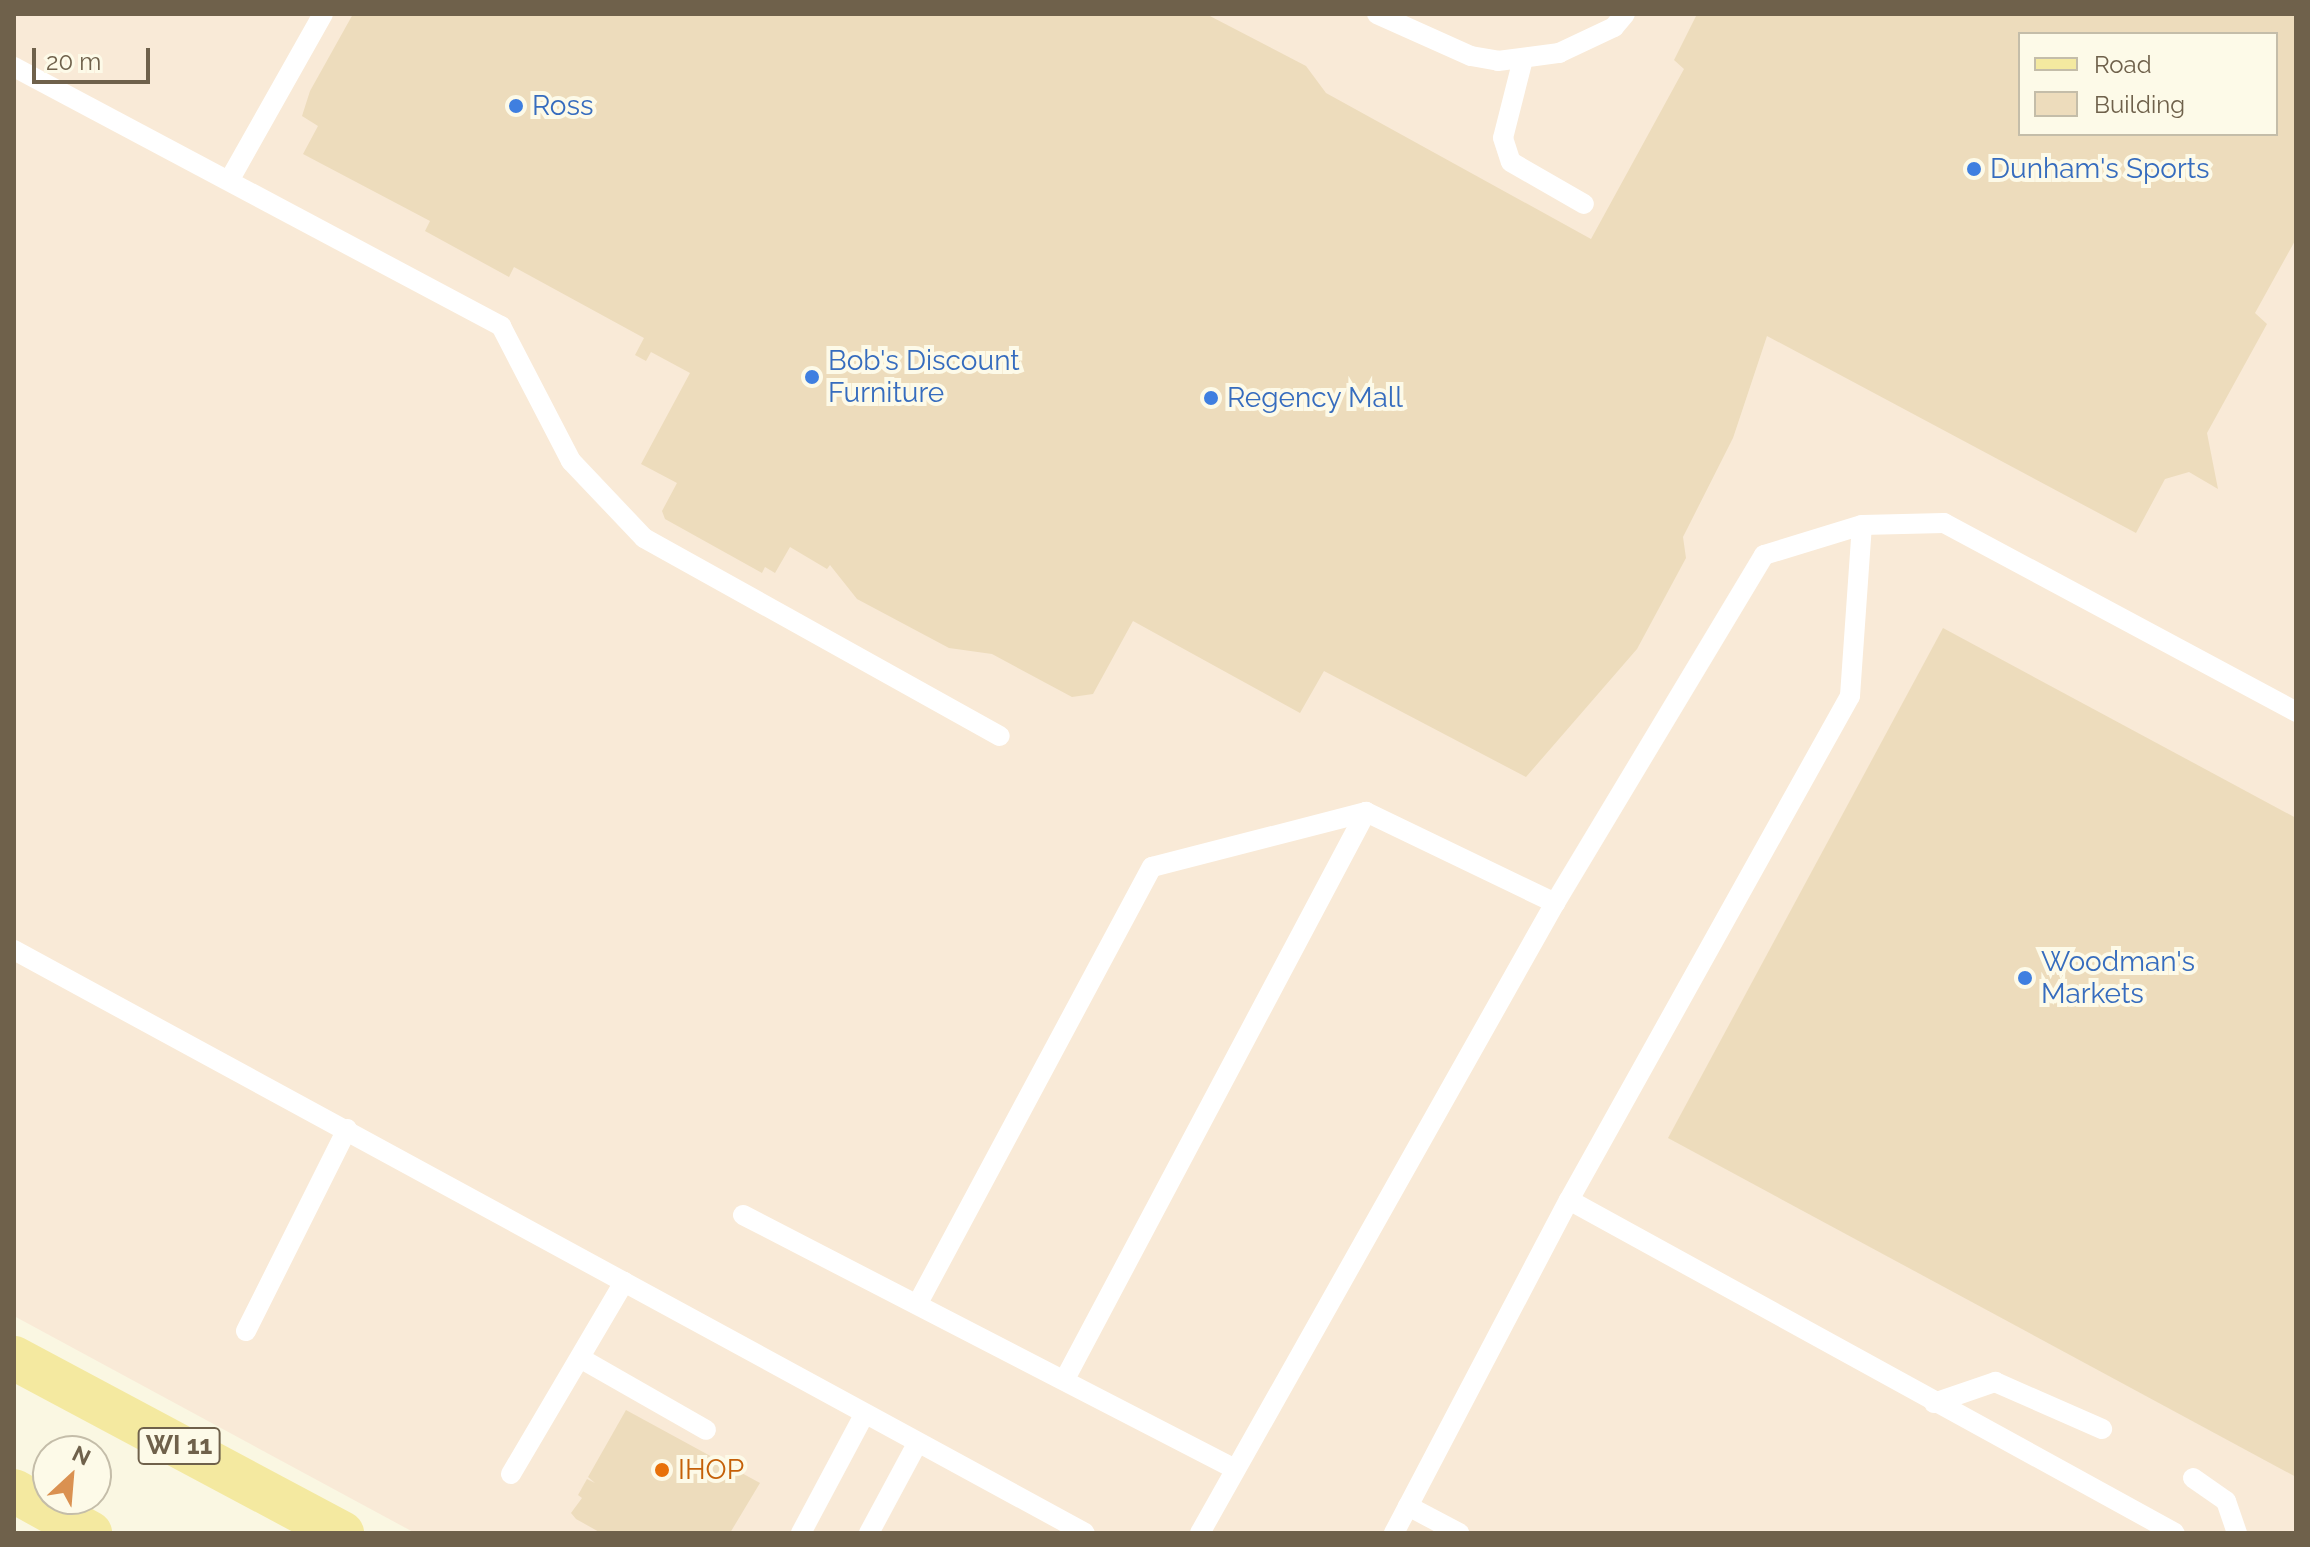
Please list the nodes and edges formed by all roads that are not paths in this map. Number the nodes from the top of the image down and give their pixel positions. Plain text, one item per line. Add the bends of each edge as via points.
1 (323, 14) edge
2 (1377, 14) edge
3 (1625, 14) edge
4 (1523, 59) junction
5 (14, 67) edge
6 (230, 179) junction
7 (1584, 204) dead end
8 (1862, 525) junction
9 (2296, 712) edge
10 (1000, 736) dead end
11 (1366, 812) junction
12 (1555, 903) junction
13 (14, 950) edge
14 (347, 1129) junction
15 (1569, 1200) junction
16 (743, 1215) dead end
17 (624, 1282) junction
18 (918, 1303) junction
19 (246, 1331) dead end
20 (14, 1358) edge
21 (580, 1358) junction
22 (1066, 1377) junction
23 (1934, 1403) junction
24 (864, 1415) junction
25 (2102, 1429) dead end
26 (706, 1430) dead end
27 (917, 1444) junction
28 (1235, 1469) junction
29 (511, 1474) dead end
30 (2193, 1478) dead end
31 (14, 1491) edge
32 (1408, 1506) junction
33 (90, 1533) edge
34 (342, 1533) edge
35 (801, 1533) edge
36 (869, 1533) edge
37 (1085, 1533) edge
38 (1200, 1533) edge
39 (1394, 1533) edge
40 (1459, 1533) edge
41 (2175, 1533) edge
42 (2237, 1533) edge

1 - 6 lane
2 - 4 lane via 1471,56
3 - 4 lane via 1614,27 1559,53
4 - 7 lane via 1503,138 1511,162
5 - 6 lane
6 - 10 lane via 501,326 571,461 644,538
8 - 9 lane via 1944,523
8 - 12 lane via 1764,555
8 - 15 lane via 1850,696
11 - 12 lane
11 - 18 lane via 1152,867
11 - 22 lane
12 - 28 lane
13 - 14 lane
14 - 17 lane
14 - 19 lane
15 - 23 lane
15 - 32 lane
16 - 18 lane
17 - 21 lane
17 - 24 lane
18 - 22 lane
20 - 34 main road, WI 11
21 - 26 lane
21 - 29 lane
22 - 28 lane
23 - 25 lane via 1995,1382
23 - 41 lane
24 - 27 lane
24 - 35 lane
27 - 36 lane
27 - 37 lane
28 - 38 lane
30 - 42 lane via 2226,1501
31 - 33 main road
32 - 39 lane
32 - 40 lane

